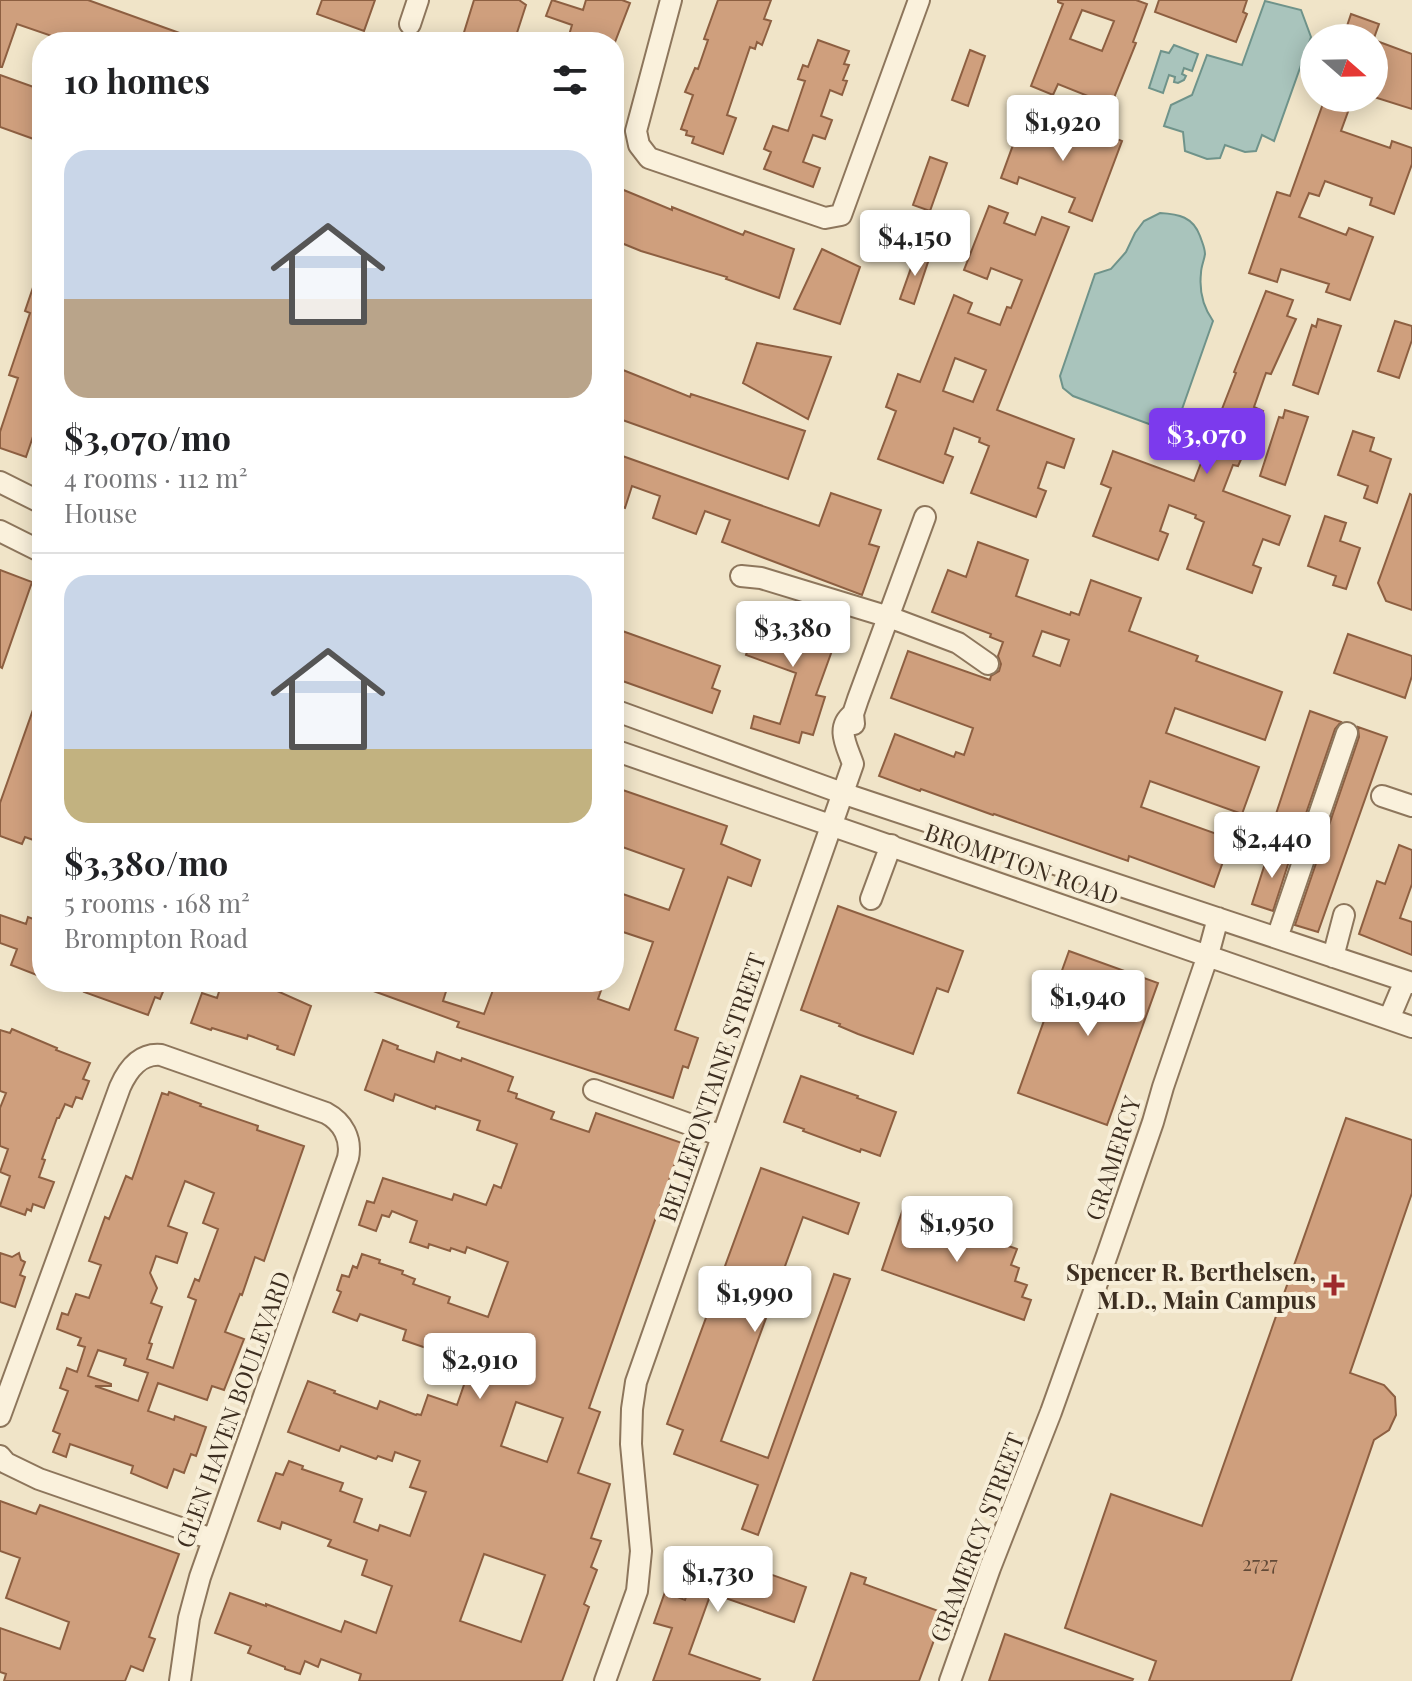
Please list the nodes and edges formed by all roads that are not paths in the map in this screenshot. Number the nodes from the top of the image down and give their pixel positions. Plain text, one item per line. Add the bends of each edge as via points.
1 (418, 0) edge
2 (671, 0) edge
3 (919, 0) edge
4 (410, 24) dead end
5 (0, 482) edge
6 (32, 498) edge
7 (925, 517) dead end
8 (0, 531) edge
9 (32, 547) edge
10 (741, 576) dead end
11 (889, 617) junction
12 (988, 664) dead end
13 (624, 714) edge
14 (1347, 733) dead end
15 (624, 753) edge
16 (842, 793) junction
17 (1382, 796) dead end
18 (1412, 806) edge
19 (831, 824) junction
20 (891, 845) junction
21 (871, 899) dead end
22 (1344, 915) dead end
23 (1218, 918) junction
24 (1277, 938) junction
25 (1208, 955) junction
26 (1333, 957) junction
27 (1408, 982) edge
28 (1389, 1019) junction
29 (1412, 1027) edge
30 (594, 1090) dead end
31 (722, 1136) junction
32 (1051, 1412) joint
33 (0, 1416) edge
34 (0, 1456) edge
35 (212, 1539) junction
36 (180, 1681) edge
37 (605, 1681) edge
38 (950, 1681) edge

1 - 4 street
2 - 3 street via 636,131 639,145 649,158 825,218 841,215
5 - 6 street
7 - 11 street
8 - 9 street
10 - 11 street
11 - 12 street via 958,643
11 - 16 street, BELLEFONTAINE STREET via 845,738 853,764
13 - 16 street, BROMPTON ROAD
14 - 24 street
15 - 19 street, BROMPTON ROAD
16 - 19 street, BELLEFONTAINE STREET
16 - 23 street, BROMPTON ROAD
17 - 18 street
19 - 20 street, BROMPTON ROAD
19 - 31 street, BELLEFONTAINE STREET
20 - 21 street
20 - 25 street, BROMPTON ROAD
22 - 26 street
23 - 24 street, BROMPTON ROAD
23 - 25 street, GRAMERCY
24 - 26 street, BROMPTON ROAD
25 - 28 street, BROMPTON ROAD
25 - 32 street, GRAMERCY
26 - 27 street, BROMPTON ROAD
27 - 28 street
28 - 29 street, BROMPTON ROAD
30 - 31 street
31 - 37 street, BELLEFONTAINE STREET via 636,1382 631,1444 641,1551 637,1591
32 - 38 street, GRAMERCY STREET
33 - 35 street, GLEN HAVEN BOULEVARD via 125,1076 137,1061 154,1054 176,1060 334,1118 349,1142 348,1158
34 - 35 street via 39,1479
35 - 36 street, GLEN HAVEN BOULEVARD via 189,1618

